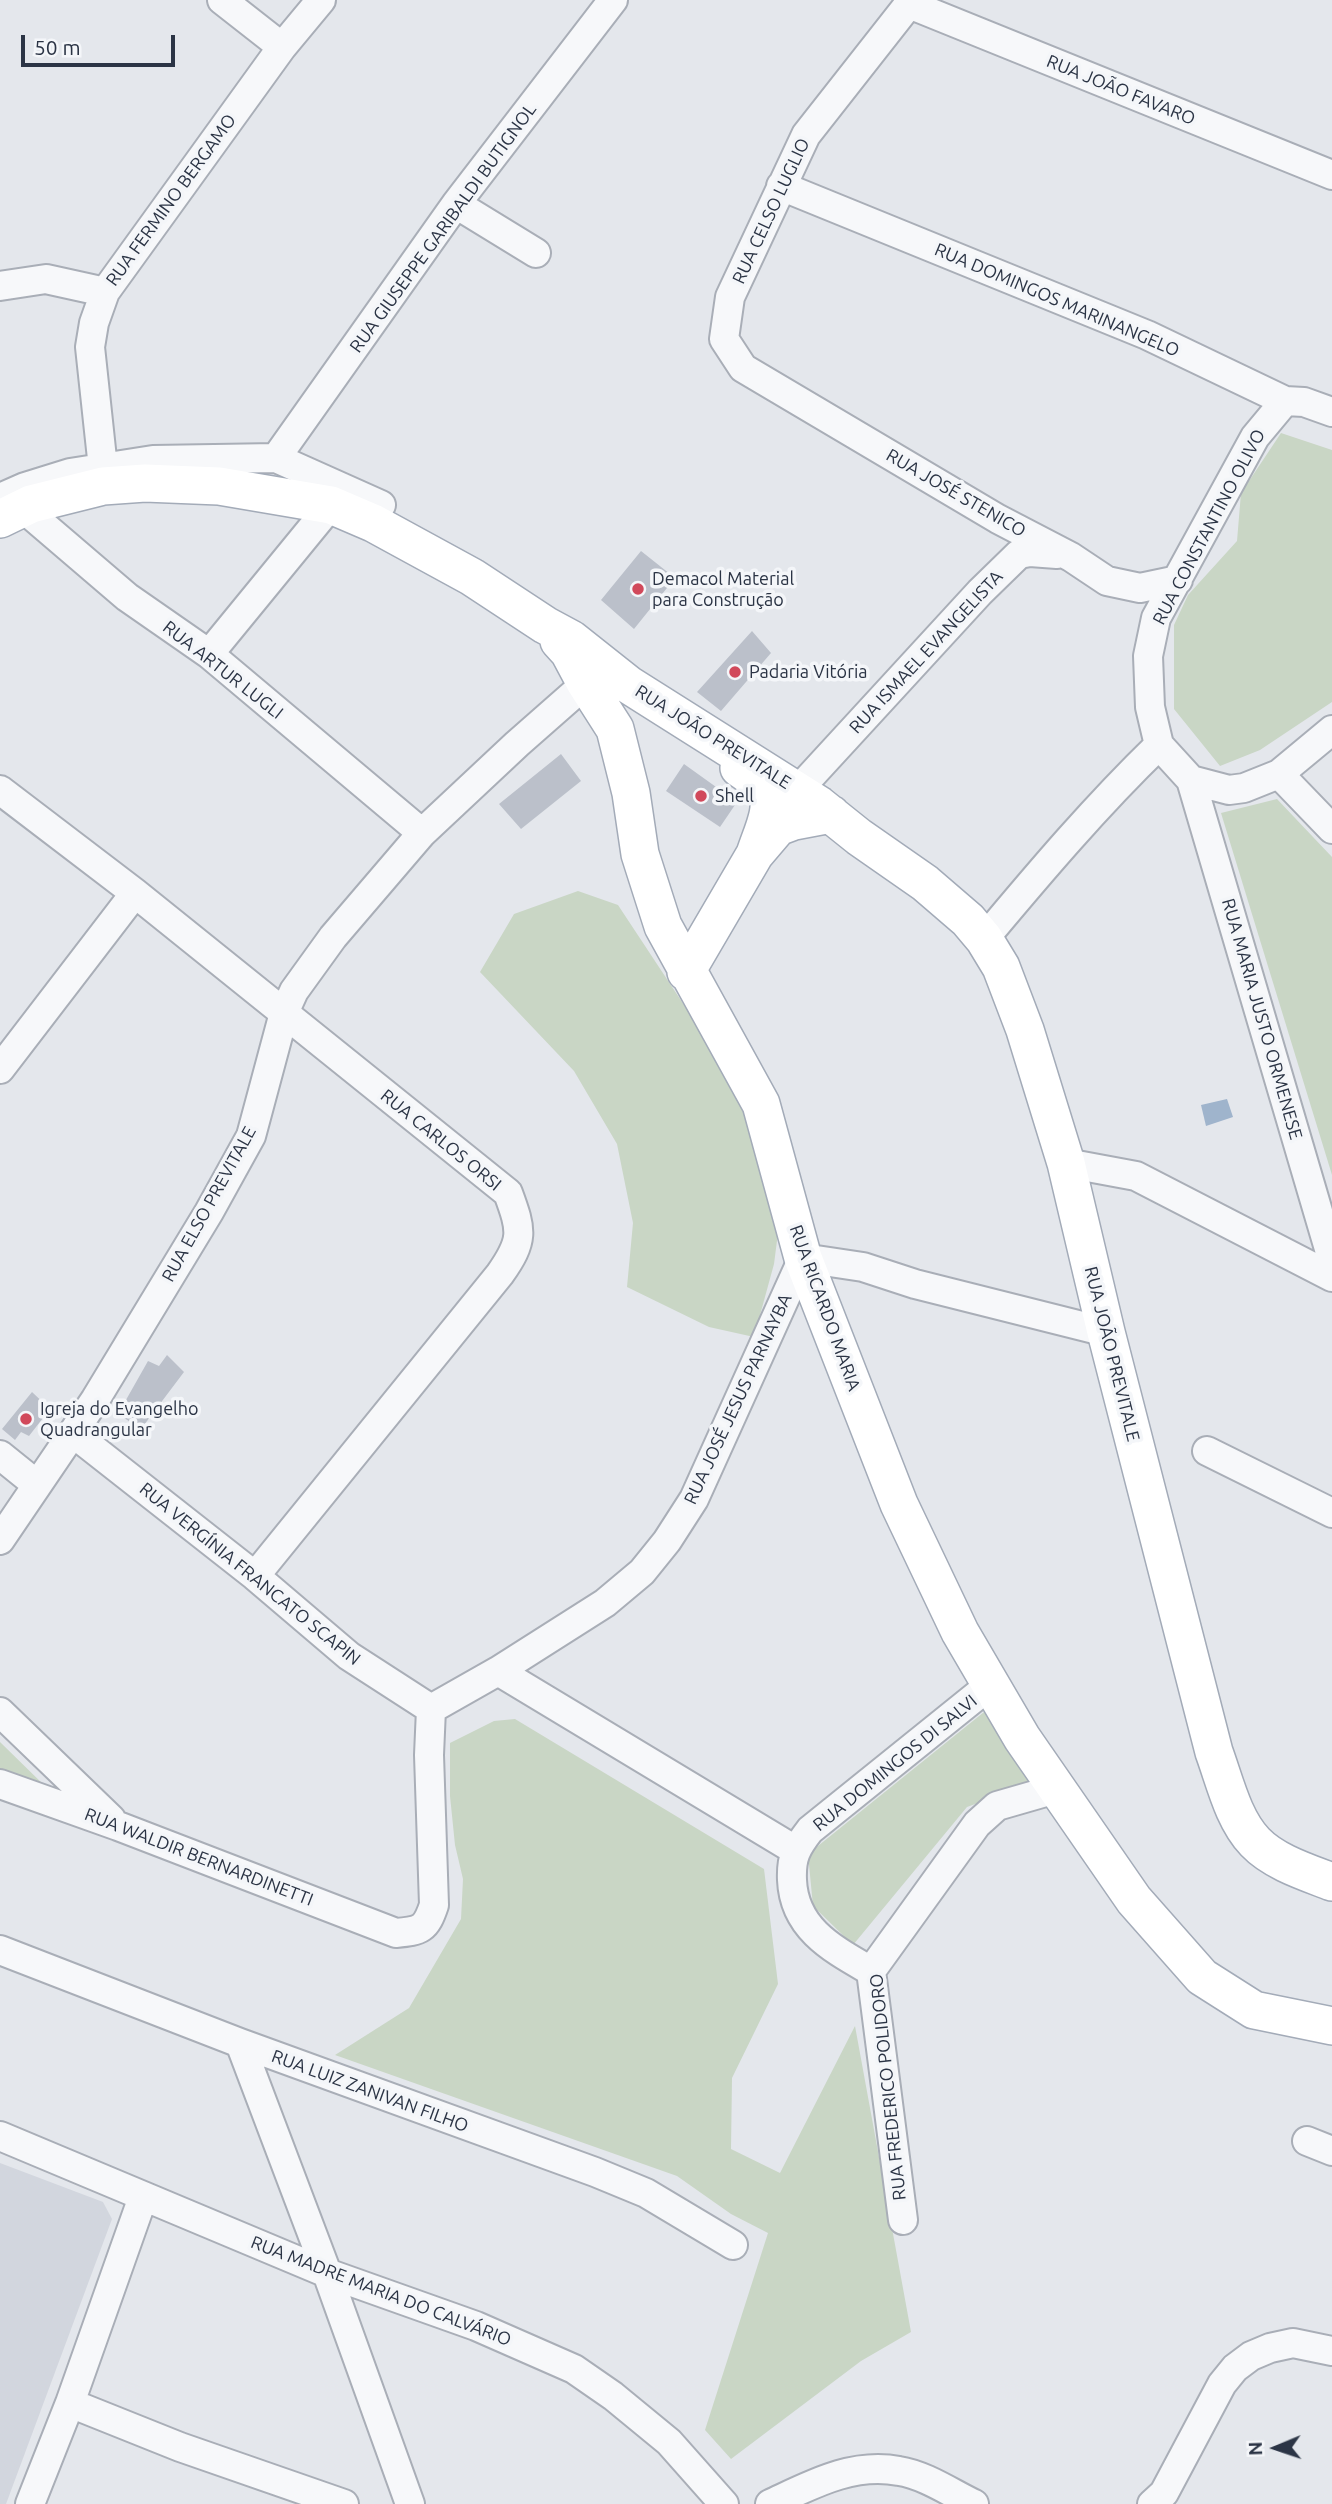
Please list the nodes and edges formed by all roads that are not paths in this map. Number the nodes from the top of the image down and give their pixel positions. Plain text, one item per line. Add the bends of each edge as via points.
1 (222, 0) edge
2 (320, 0) edge
3 (613, 0) edge
4 (911, 2) edge
5 (282, 47) junction
6 (1332, 175) edge
7 (781, 187) junction
8 (456, 204) junction
9 (536, 253) dead end
10 (0, 286) edge
11 (105, 292) junction
12 (743, 368) joint
13 (1285, 401) junction
14 (1332, 412) edge
15 (276, 458) junction
16 (103, 468) junction
17 (331, 505) junction
18 (381, 505) dead end
19 (8, 508) edge
20 (1071, 557) junction
21 (1178, 580) junction
22 (209, 654) junction
23 (607, 693) junction
24 (1332, 730) edge
25 (1159, 745) junction
26 (1279, 774) junction
27 (1191, 780) junction
28 (0, 790) edge
29 (784, 796) junction
30 (831, 814) junction
31 (1332, 829) edge
32 (422, 834) junction
33 (755, 854) junction
34 (135, 894) junction
35 (984, 939) junction
36 (686, 972) junction
37 (284, 1013) junction
38 (0, 1069) edge
39 (1066, 1163) junction
40 (803, 1258) junction
41 (1332, 1259) edge
42 (1332, 1277) edge
43 (1106, 1332) junction
44 (73, 1433) junction
45 (1207, 1451) dead end
46 (0, 1455) edge
47 (36, 1485) junction
48 (1332, 1513) edge
49 (0, 1540) edge
50 (255, 1576) junction
51 (498, 1671) junction
52 (990, 1685) junction
53 (431, 1709) junction
54 (0, 1712) edge
55 (0, 1784) edge
56 (1056, 1789) junction
57 (118, 1826) junction
58 (795, 1850) junction
59 (1332, 1882) edge
60 (0, 1950) edge
61 (871, 1971) junction
62 (1332, 2026) edge
63 (240, 2043) junction
64 (0, 2136) edge
65 (143, 2197) junction
66 (903, 2220) dead end
67 (733, 2245) dead end
68 (327, 2273) junction
69 (1332, 2351) edge
70 (70, 2403) junction
71 (30, 2504) edge
72 (344, 2504) edge
73 (410, 2504) edge
74 (724, 2504) edge
75 (770, 2504) edge
76 (974, 2504) edge
77 (1152, 2504) edge

1 - 5 street
2 - 5 street, RUA FERMINO BERGAMO
3 - 8 street, RUA GIUSEPPE GARIBALDI BUTIGNOL
4 - 6 street, RUA JOÃO FAVARO
4 - 7 street, RUA CELSO LUGLIO via 806,135
5 - 11 street, RUA FERMINO BERGAMO
7 - 12 street, RUA CELSO LUGLIO via 730,297 724,339
7 - 13 street, RUA DOMINGOS MARINANGELO via 1147,335
8 - 9 street
8 - 15 street, RUA GIUSEPPE GARIBALDI BUTIGNOL
10 - 11 street via 46,279
11 - 16 street, RUA FERMINO BERGAMO via 90,347
12 - 20 street, RUA JOSÉ STENICO via 998,519
13 - 14 street, RUA DOMINGOS MARINANGELO
13 - 21 street, RUA CONSTANTINO OLIVO via 1255,437
15 - 16 street via 153,460
15 - 18 street
16 - 19 street via 25,487
17 - 19 main road via 219,486 145,483 103,486
17 - 22 street
17 - 23 main road via 472,577 571,639
19 - 22 street, RUA ARTUR LUGLI
20 - 21 street, RUA JOSÉ STENICO via 1107,581 1140,588
20 - 29 street, RUA ISMAEL EVANGELISTA via 1042,551 1018,554
21 - 25 street, RUA CONSTANTINO OLIVO via 1156,618 1148,656 1150,707
22 - 32 street, RUA ARTUR LUGLI
23 - 29 main road, RUA JOÃO PREVITALE via 629,724 661,722 678,729
23 - 32 street, RUA ELSO PREVITALE via 517,744
23 - 36 main road, RUA RICARDO MARIA via 640,854 663,926
24 - 26 street
25 - 27 street, RUA CONSTANTINO OLIVO
25 - 35 street via 1076,831
26 - 27 street via 1229,790
26 - 31 street
27 - 41 street, RUA MARIA JUSTO ORMENESE
28 - 34 street, RUA CARLOS ORSI
29 - 30 main road, RUA JOÃO PREVITALE
29 - 33 main road, RUA JOÃO PREVITALE via 768,815
30 - 33 main road via 778,827
30 - 35 main road, RUA JOÃO PREVITALE via 925,883
32 - 37 street, RUA ELSO PREVITALE via 333,937 294,991
33 - 36 main road
34 - 37 street, RUA CARLOS ORSI
34 - 38 street
35 - 39 main road, RUA JOÃO PREVITALE via 1001,967 1025,1030
36 - 40 main road, RUA RICARDO MARIA via 761,1104
37 - 44 street, RUA ELSO PREVITALE via 251,1136
37 - 50 street, RUA CARLOS ORSI via 508,1193 520,1224 516,1252 500,1274
39 - 42 street via 1136,1176
39 - 43 main road, RUA JOÃO PREVITALE
40 - 43 street via 863,1268
40 - 51 street, RUA JOSÉ JESUS PARNAYBA via 694,1499 667,1541 642,1572 605,1603
40 - 52 main road, RUA RICARDO MARIA via 898,1504
43 - 59 main road, RUA JOÃO PREVITALE via 1214,1752 1236,1810 1256,1843 1281,1861
44 - 47 street, RUA ELSO PREVITALE
44 - 50 street, RUA VERGÍNIA FRANCATO SCAPIN
45 - 48 street
46 - 47 street
47 - 49 street, RUA ELSO PREVITALE
50 - 53 street, RUA VERGÍNIA FRANCATO SCAPIN via 349,1656
51 - 53 street, RUA JOSÉ JESUS PARNAYBA
51 - 58 street
52 - 56 main road, RUA RICARDO MARIA
52 - 58 street, RUA DOMINGOS DI SALVI via 810,1830
53 - 57 street, RUA WALDIR BERNARDINETTI via 434,1905 429,1921 416,1932 396,1933
54 - 57 street
55 - 57 street, RUA WALDIR BERNARDINETTI
56 - 61 street, RUA FREDERICO POLIDORO via 997,1806 977,1824
56 - 62 main road, RUA RICARDO MARIA via 1134,1900 1202,1977 1254,2010
58 - 61 street via 792,1894 799,1914 816,1935
60 - 63 street, RUA LUIZ ZANIVAN FILHO
61 - 66 street, RUA FREDERICO POLIDORO
63 - 67 street, RUA LUIZ ZANIVAN FILHO via 595,2172 646,2193
63 - 68 street
64 - 65 street, RUA MADRE MARIA DO CALVÁRIO
65 - 68 street, RUA MADRE MARIA DO CALVÁRIO
65 - 70 street
68 - 73 street
68 - 74 street, RUA MADRE MARIA DO CALVÁRIO via 476,2326 574,2369 669,2442
69 - 77 street via 1293,2343 1251,2356 1236,2368 1222,2384 1164,2493
70 - 71 street
70 - 72 street
75 - 76 street via 838,2473 877,2469 901,2471

